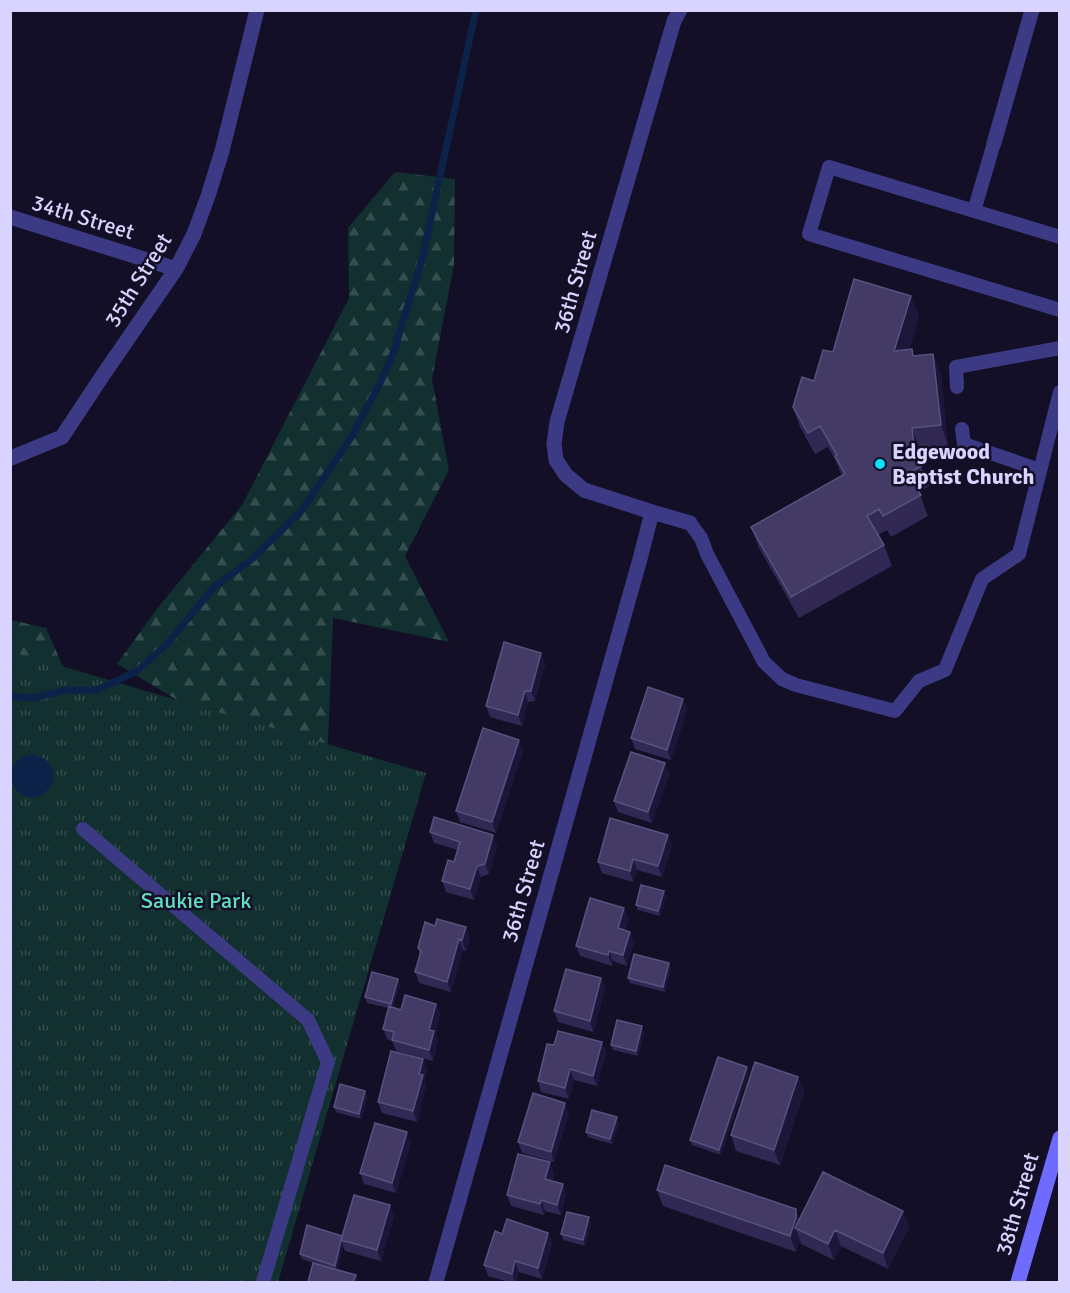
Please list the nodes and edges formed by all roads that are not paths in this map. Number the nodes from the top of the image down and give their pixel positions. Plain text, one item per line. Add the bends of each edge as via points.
1 (257, 10) edge
2 (680, 10) edge
3 (1032, 10) edge
4 (994, 142) joint
5 (974, 211) junction
6 (10, 217) edge
7 (1059, 237) edge
8 (176, 269) junction
9 (1059, 310) edge
10 (1059, 348) edge
11 (957, 387) dead end
12 (1059, 392) edge
13 (962, 429) dead end
14 (11, 458) edge
15 (1040, 470) junction
16 (652, 513) junction
17 (690, 523) joint
18 (83, 829) dead end
19 (1059, 1138) edge
20 (1055, 1168) edge
21 (262, 1282) edge
22 (436, 1282) edge
23 (1018, 1282) edge

1 - 8 street, 35th Street via 208,196
2 - 16 street, 36th Street via 557,422 554,444 561,468 584,490
3 - 4 street
4 - 5 lane
5 - 7 lane
5 - 9 lane via 829,167 809,234
6 - 8 street, 34th Street
8 - 14 street, 35th Street via 62,437
10 - 11 lane via 956,367
12 - 15 lane
13 - 15 lane via 964,444
15 - 17 lane via 1019,554 982,579 945,670 919,681 895,711 782,679 764,662
16 - 17 street, 36th Street
16 - 22 street, 36th Street
18 - 21 lane via 308,1020 328,1062
19 - 20 street, 38th Street
20 - 23 street, 38th Street

